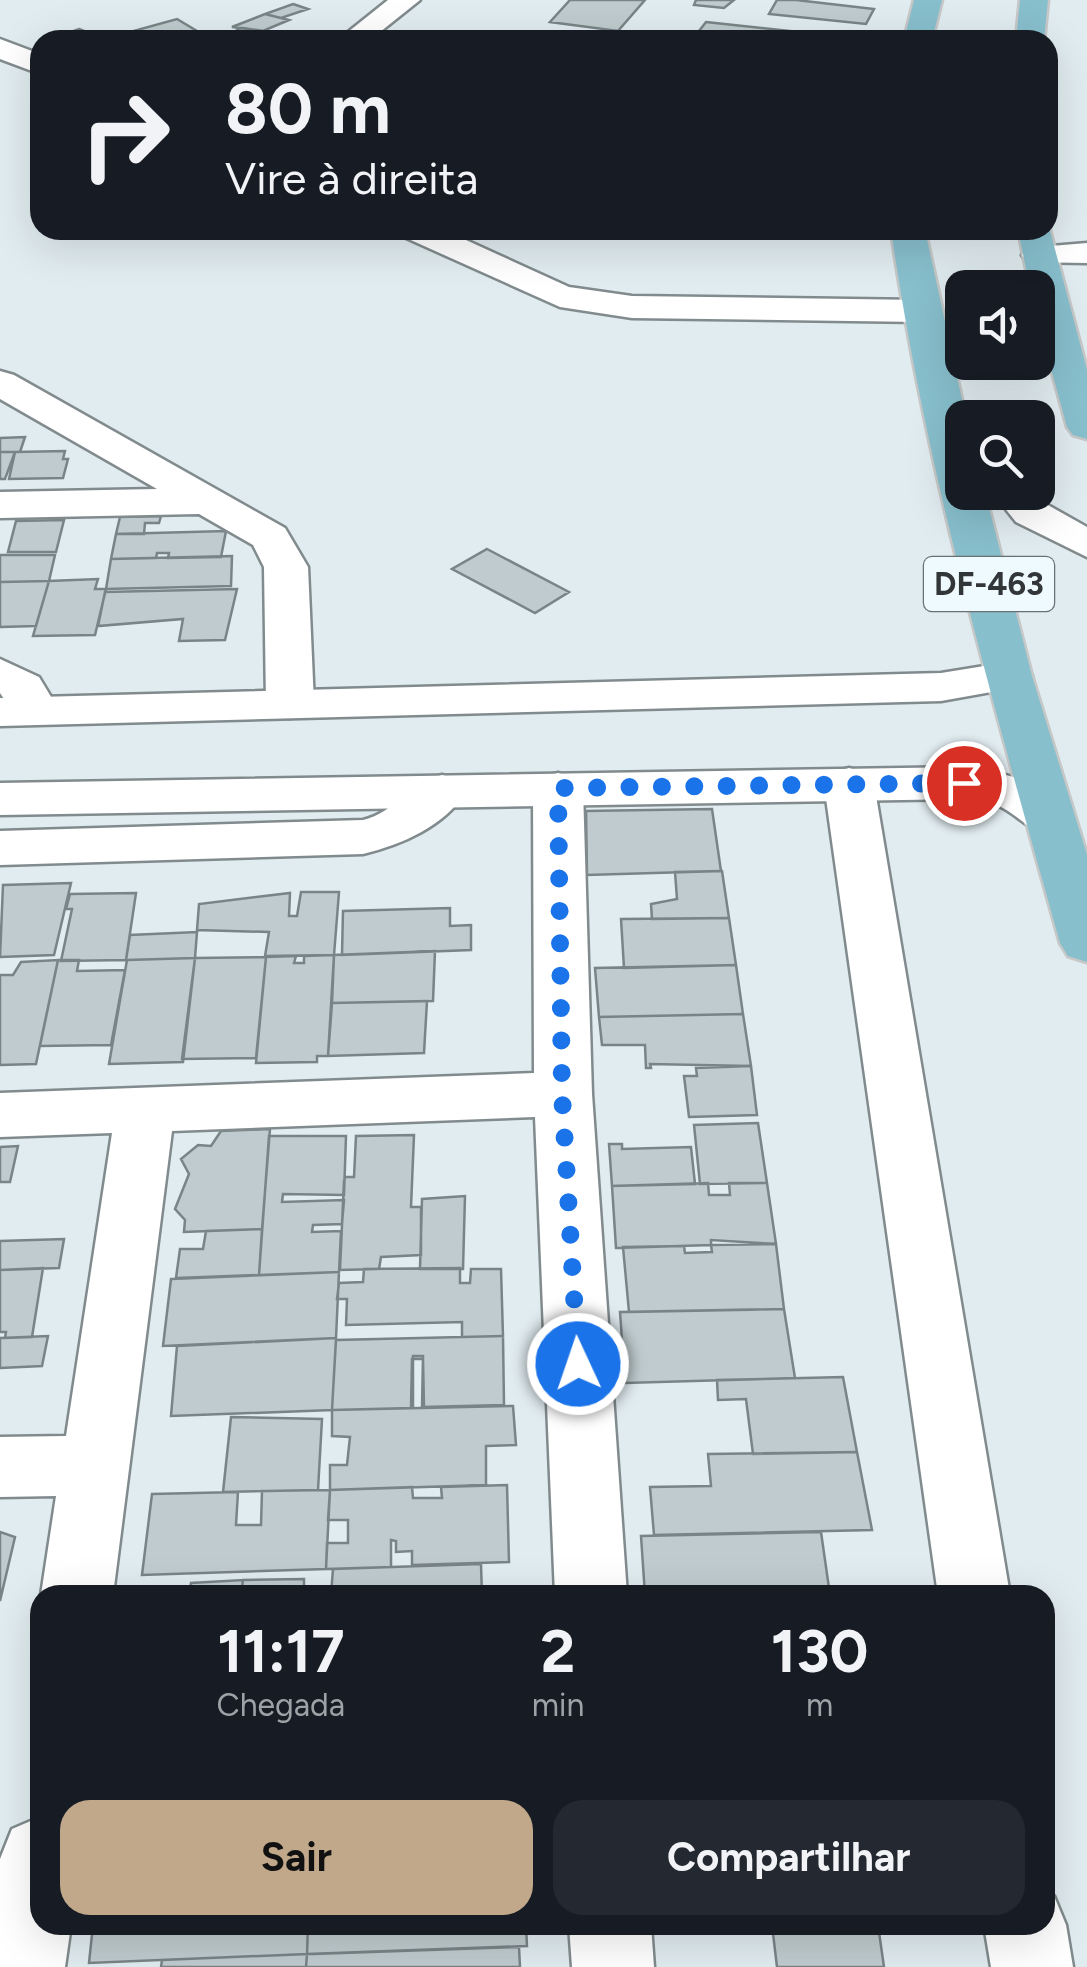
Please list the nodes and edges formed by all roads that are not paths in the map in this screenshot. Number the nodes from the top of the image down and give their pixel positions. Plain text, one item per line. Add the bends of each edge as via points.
1 (406, 0) edge
2 (928, 0) edge
3 (1034, 0) edge
4 (366, 30) edge
5 (920, 30) edge
6 (1031, 30) edge
7 (0, 48) edge
8 (30, 61) edge
9 (438, 240) edge
10 (910, 240) edge
11 (1037, 242) edge
12 (1087, 253) edge
13 (921, 311) junction
14 (1077, 378) edge
15 (0, 383) edge
16 (947, 400) edge
17 (1087, 427) edge
18 (204, 501) junction
19 (0, 504) edge
20 (968, 510) edge
21 (1029, 510) edge
22 (1087, 544) edge
23 (0, 672) edge
24 (1009, 676) junction
25 (290, 704) junction
26 (18, 711) edge
27 (848, 784) junction
28 (558, 788) junction
29 (442, 790) junction
30 (0, 799) edge
31 (1051, 820) junction
32 (0, 848) edge
33 (1087, 943) edge
34 (562, 1094) junction
35 (145, 1111) junction
36 (0, 1115) edge
37 (96, 1465) junction
38 (0, 1467) edge
39 (78, 1585) edge
40 (590, 1585) edge
41 (972, 1585) edge
42 (30, 1926) edge
43 (611, 1935) edge
44 (1027, 1935) edge
45 (24, 1967) edge
46 (613, 1967) edge
47 (1032, 1967) edge

1 - 4 street
2 - 5 main road
3 - 6 main road
7 - 8 street
9 - 13 street via 560,296 632,307
10 - 13 main road
11 - 12 street
11 - 14 main road
13 - 16 main road
14 - 17 main road
15 - 18 street
18 - 19 street
18 - 25 street via 270,537 280,550
20 - 24 main road, DF-463
21 - 22 street
23 - 26 street via 22,687
24 - 25 street via 941,688
24 - 31 main road, DF-463
25 - 26 street
27 - 28 street
27 - 31 street via 991,786 1011,791
27 - 41 street
28 - 29 street
28 - 34 street
29 - 30 street
29 - 32 street via 391,830 363,838
31 - 33 main road, DF-463
34 - 35 street
34 - 40 street
35 - 36 street
35 - 37 street
37 - 38 street
37 - 39 street
42 - 45 street
43 - 46 street
44 - 47 street

